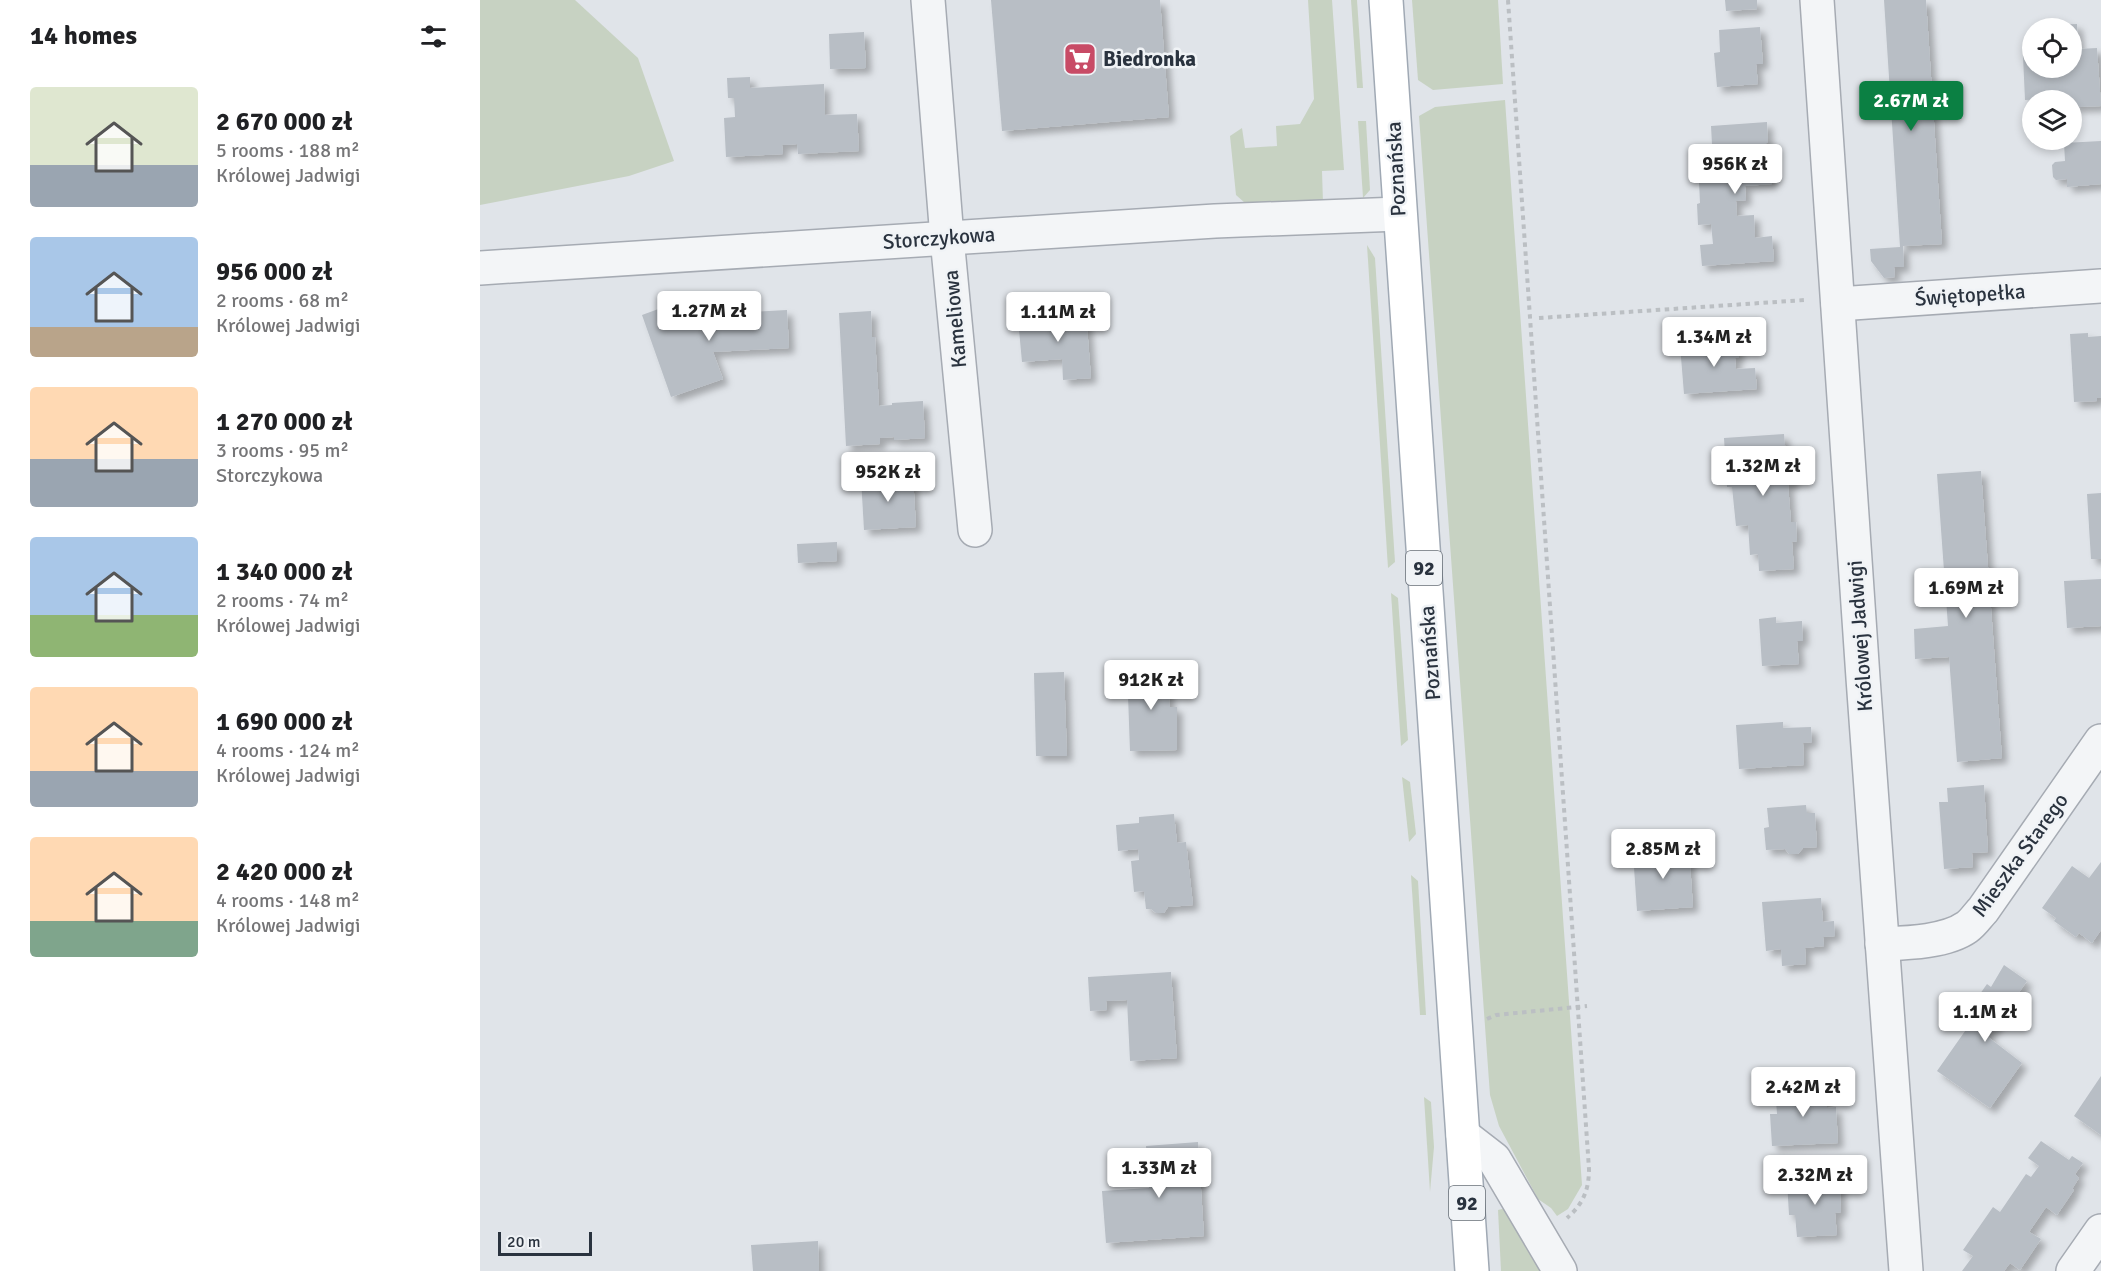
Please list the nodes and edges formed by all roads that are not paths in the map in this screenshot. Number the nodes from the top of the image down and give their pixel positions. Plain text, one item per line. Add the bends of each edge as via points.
1 (928, 0) edge
2 (1386, 0) edge
3 (1817, 0) edge
4 (1399, 214) junction
5 (947, 238) junction
6 (480, 268) edge
7 (2101, 286) edge
8 (1838, 304) junction
9 (975, 530) dead end
10 (2101, 741) edge
11 (1882, 944) junction
12 (1463, 1135) junction
13 (2101, 1231) edge
14 (1472, 1271) edge
15 (1560, 1271) edge
16 (1906, 1271) edge
17 (2073, 1271) edge

1 - 5 street, Kameliowa
2 - 4 main road, Poznańska / 92
3 - 8 street, Królowej Jadwigi
4 - 5 street, Storczykowa
4 - 12 main road, Poznańska / 92
5 - 6 street, Storczykowa
5 - 9 street, Kameliowa
7 - 8 street, Świętopełka
8 - 11 street, Królowej Jadwigi
10 - 11 street, Mieszka Starego via 1983,910 1967,927 1950,935 1911,943
11 - 16 street, Królowej Jadwigi
12 - 14 main road, Poznańska / 92
12 - 15 street via 1494,1159
13 - 17 street

